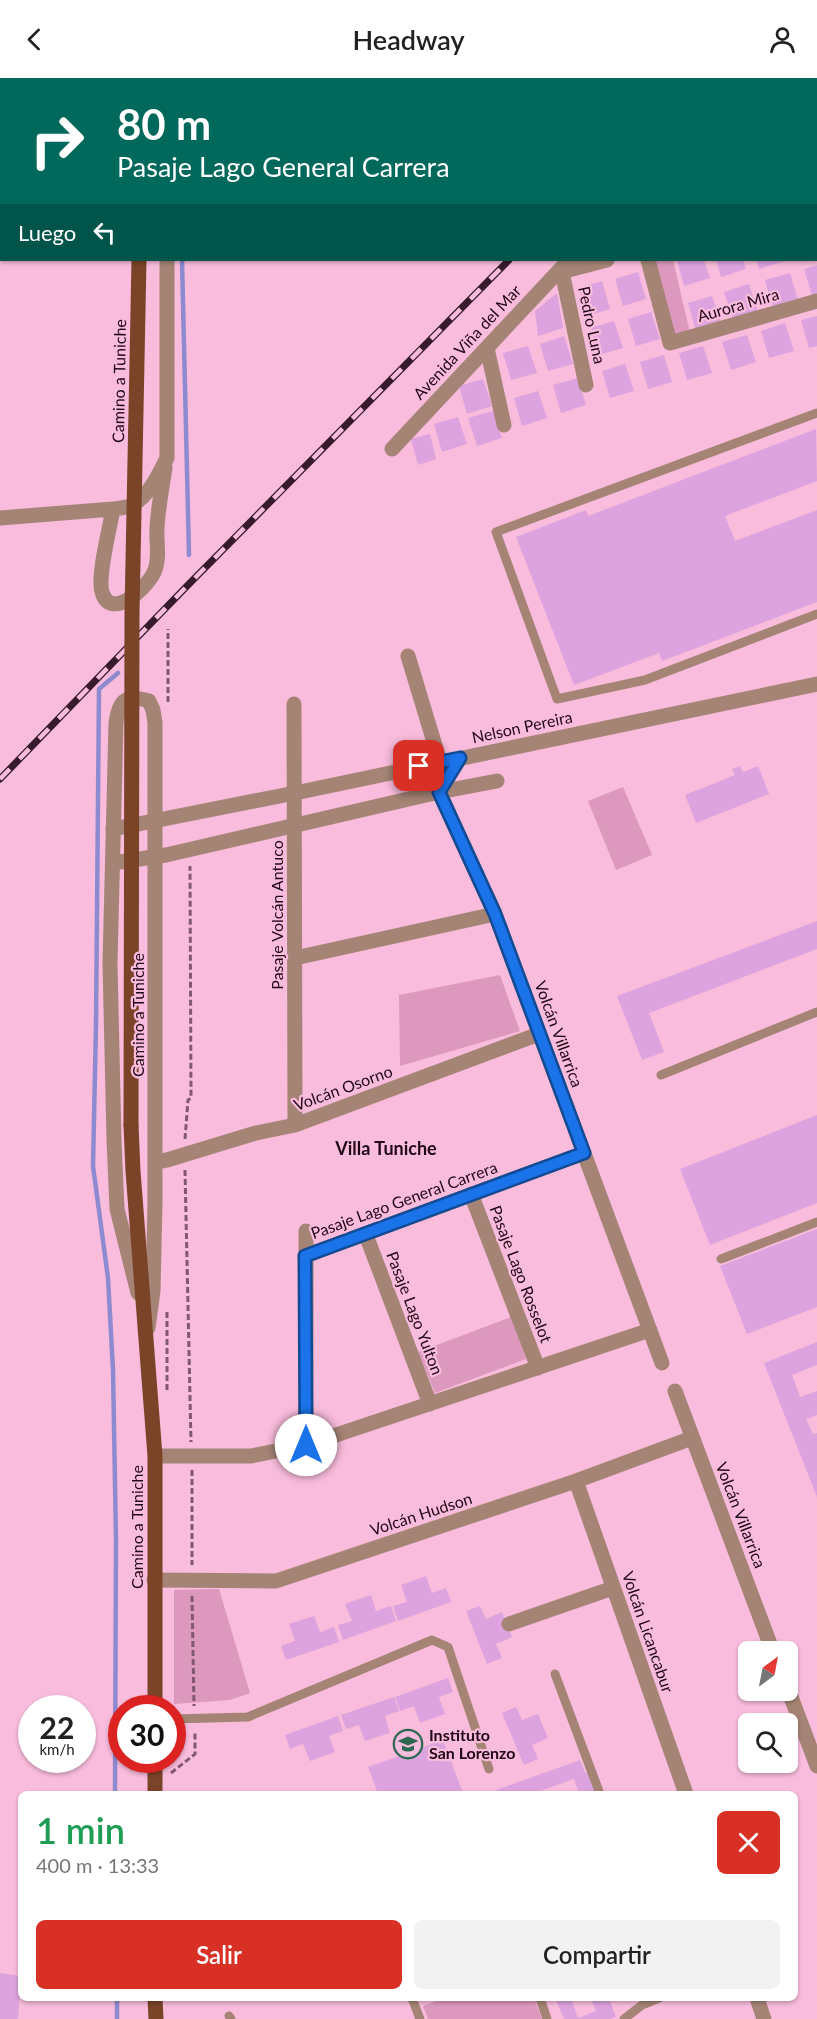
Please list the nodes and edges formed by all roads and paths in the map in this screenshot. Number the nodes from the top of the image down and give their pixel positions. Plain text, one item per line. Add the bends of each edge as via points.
1 (139, 261) edge
2 (167, 261) edge
3 (601, 261) edge
4 (648, 261) edge
5 (562, 268) edge
6 (817, 301) edge
7 (487, 348) junction
8 (586, 385) dead end
9 (817, 413) edge
10 (504, 425) dead end
11 (392, 449) dead end
12 (167, 458) junction
13 (113, 509) junction
14 (0, 518) edge
15 (817, 614) edge
16 (408, 656) dead end
17 (817, 684) edge
18 (796, 688) junction
19 (817, 696) edge
20 (294, 704) dead end
21 (460, 758) junction
22 (440, 762) junction
23 (497, 781) dead end
24 (439, 792) junction
25 (295, 793) junction
26 (156, 821) junction
27 (295, 827) junction
28 (113, 829) junction
29 (190, 849) junction
30 (156, 857) junction
31 (112, 863) junction
32 (495, 914) junction
33 (295, 958) junction
34 (817, 1012) edge
35 (539, 1034) junction
36 (661, 1075) dead end
37 (295, 1125) junction
38 (584, 1153) junction
39 (184, 1155) junction
40 (155, 1162) junction
41 (471, 1194) junction
42 (817, 1222) edge
43 (306, 1231) dead end
44 (366, 1235) junction
45 (305, 1256) junction
46 (721, 1258) dead end
47 (144, 1315) junction
48 (650, 1330) junction
49 (146, 1346) junction
50 (662, 1363) dead end
51 (538, 1368) junction
52 (675, 1391) dead end
53 (430, 1404) junction
54 (693, 1438) junction
55 (306, 1445) junction
56 (155, 1456) junction
57 (192, 1456) junction
58 (576, 1481) junction
59 (154, 1580) junction
60 (192, 1580) junction
61 (613, 1588) junction
62 (509, 1624) dead end
63 (769, 1641) edge
64 (555, 1674) dead end
65 (155, 1695) edge
66 (793, 1701) edge
67 (186, 1718) edge
68 (195, 1718) junction
69 (817, 1766) edge
70 (489, 1769) dead end
71 (155, 1773) edge
72 (155, 1789) edge
73 (599, 1791) edge
74 (685, 1791) edge
75 (156, 2001) edge
76 (413, 2001) edge
77 (541, 2001) edge
78 (652, 2001) edge
79 (758, 2001) edge
80 (156, 2019) edge
81 (420, 2019) edge
82 (547, 2019) edge
83 (624, 2019) edge
84 (765, 2019) edge

1 - 47 main road, Camino a Tuniche, bridge via 132,624 131,1125
2 - 12 street
3 - 5 street
4 - 6 street, Aurora Mira via 670,343
5 - 7 street, Avenida Viña del Mar
5 - 8 street, Pedro Luna
7 - 10 street
7 - 11 street, Avenida Viña del Mar
9 - 15 lane via 496,532 557,699 645,680
12 - 13 street via 158,478 140,499 131,506
12 - 13 street via 155,570 148,582 123,604 107,601 102,593
13 - 14 street
16 - 22 street
17 - 18 street, Nelson Pereira
18 - 19 street
18 - 21 street, Nelson Pereira
20 - 25 street, Pasaje Volcán Antuco
21 - 22 street, Nelson Pereira
21 - 24 street
22 - 25 street, Nelson Pereira
23 - 24 street
24 - 27 street
24 - 32 street, Volcán Villarrica
25 - 26 street, Nelson Pereira
25 - 27 street, Pasaje Volcán Antuco
26 - 28 street, Nelson Pereira
26 - 28 street, Camino a Tuniche via 153,710 149,701 126,700 116,723
26 - 30 street, Camino a Tuniche
27 - 29 street
27 - 33 street, Pasaje Volcán Antuco
28 - 31 street, Camino a Tuniche
29 - 30 street
29 - 39 path via 191,1098
30 - 31 street
30 - 40 street, Camino a Tuniche
31 - 47 street, Camino a Tuniche via 110,963 117,1209
32 - 33 street
32 - 35 street, Volcán Villarrica
33 - 37 street, Pasaje Volcán Antuco
34 - 36 lane
35 - 37 street, Volcán Osorno
35 - 38 street, Volcán Villarrica
37 - 39 street, Volcán Osorno
38 - 41 street, Pasaje Lago General Carrera
38 - 48 street, Volcán Villarrica
39 - 40 street, Volcán Osorno
39 - 57 path
40 - 49 street, Camino a Tuniche via 153,1291
41 - 44 street, Pasaje Lago General Carrera
41 - 51 street, Pasaje Lago Rosselot
42 - 46 lane
43 - 45 street, Pasaje Lago General Carrera
44 - 45 street, Pasaje Lago General Carrera
44 - 53 street, Pasaje Lago Yulton
45 - 55 street, Pasaje Lago General Carrera
47 - 49 main road, Camino a Tuniche
48 - 50 street, Volcán Villarrica
48 - 51 street
49 - 56 main road, Camino a Tuniche
51 - 53 street
52 - 54 street, Volcán Villarrica
53 - 55 street
54 - 58 street, Volcán Hudson
54 - 63 street, Volcán Villarrica
55 - 57 street via 251,1456
56 - 57 street
56 - 59 main road, Camino a Tuniche
57 - 60 path
58 - 60 street, Volcán Hudson via 276,1581
58 - 61 street, Volcán Licancabur
59 - 60 street, Volcán Hudson
59 - 65 main road, Camino a Tuniche
60 - 68 path
61 - 62 street
61 - 74 street, Volcán Licancabur
64 - 73 lane
66 - 69 street
67 - 68 lane
68 - 70 lane via 248,1717 432,1640 448,1647
68 - 72 path via 195,1754
71 - 72 main road
75 - 80 main road
76 - 81 lane
77 - 82 lane
78 - 83 lane
79 - 84 street

